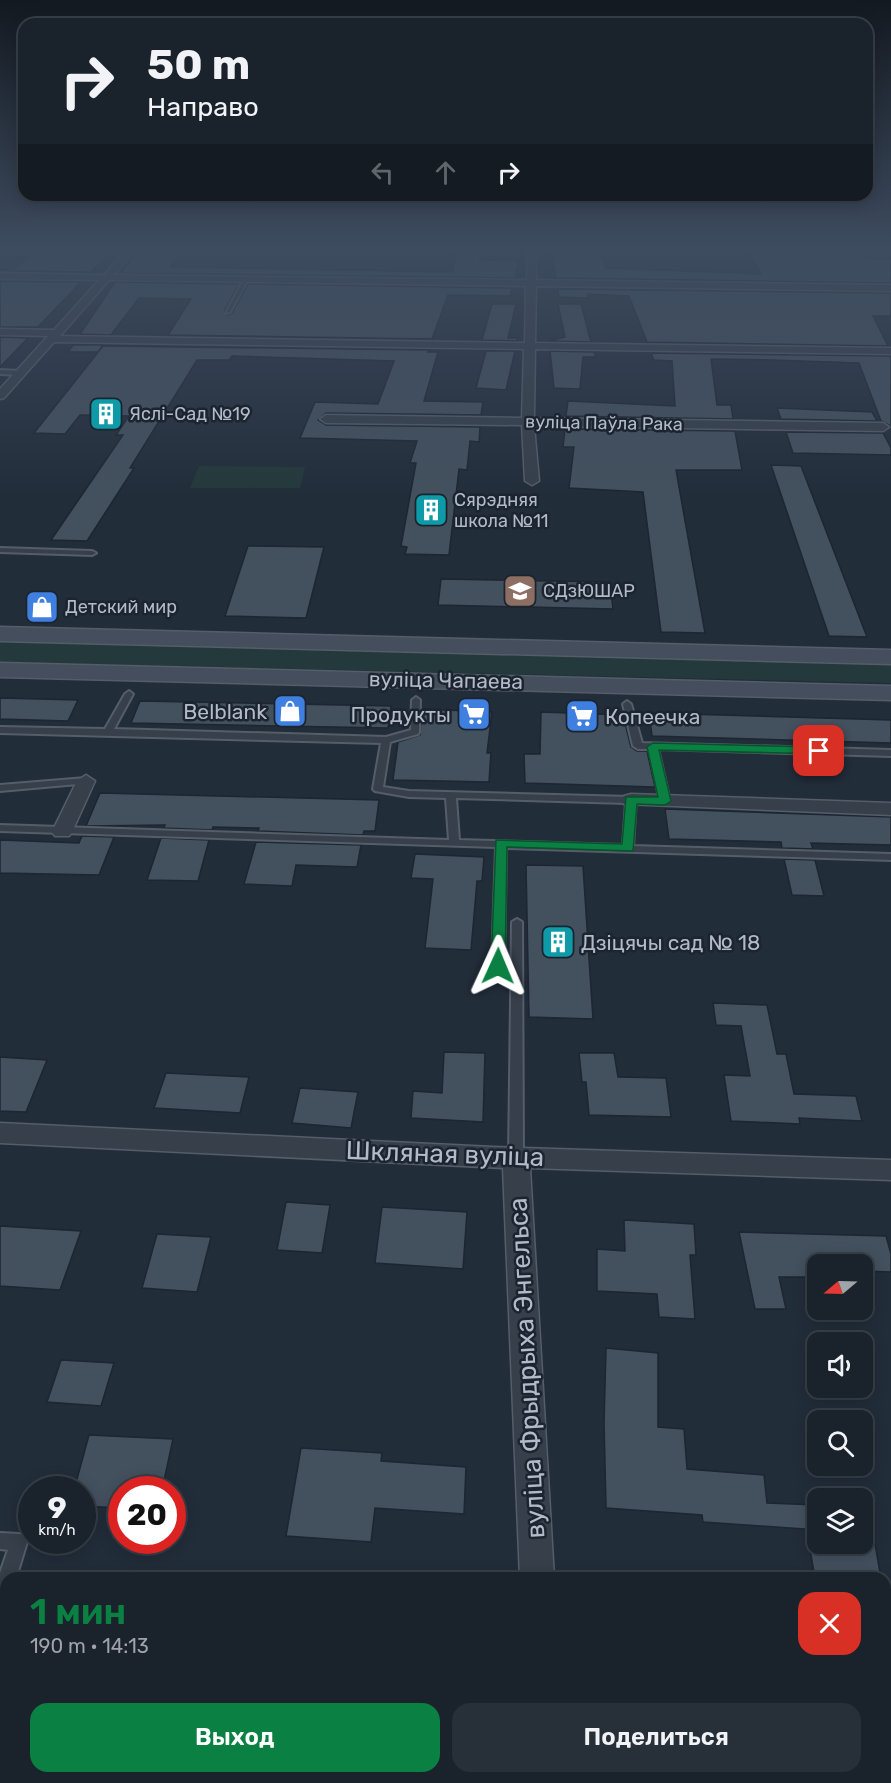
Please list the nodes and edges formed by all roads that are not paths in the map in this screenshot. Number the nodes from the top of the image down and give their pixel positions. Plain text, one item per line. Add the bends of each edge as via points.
1 (60, 329) edge
2 (530, 329) edge
3 (0, 332) edge
4 (54, 336) junction
5 (529, 347) junction
6 (891, 351) edge
7 (0, 372) edge
8 (21, 373) junction
9 (0, 396) edge
10 (326, 419) dead end
11 (528, 422) junction
12 (883, 427) dead end
13 (532, 481) dead end
14 (0, 550) edge
15 (92, 553) dead end
16 (0, 634) edge
17 (891, 657) edge
18 (0, 670) edge
19 (891, 693) edge
20 (129, 694) dead end
21 (416, 700) dead end
22 (627, 704) dead end
23 (0, 730) edge
24 (108, 732) junction
25 (386, 740) junction
26 (653, 747) junction
27 (891, 753) edge
28 (86, 781) joint
29 (0, 788) edge
30 (451, 795) junction
31 (631, 800) junction
32 (665, 801) junction
33 (891, 809) edge
34 (0, 828) edge
35 (62, 832) junction
36 (454, 842) junction
37 (501, 843) junction
38 (628, 848) junction
39 (891, 857) edge
40 (517, 922) dead end
41 (498, 966) dead end
42 (0, 1133) edge
43 (516, 1157) junction
44 (891, 1170) edge
45 (0, 1541) edge
46 (10, 1572) edge
47 (537, 1572) edge

1 - 4 street
2 - 5 street
3 - 4 street
4 - 5 street
4 - 8 street
5 - 6 street
5 - 11 street
7 - 8 lane
8 - 9 street
10 - 11 street, вуліца Паўла Рака
11 - 12 street, вуліца Паўла Рака
11 - 13 street
14 - 15 lane
16 - 17 main road, вуліца Чапаева
18 - 19 main road, вуліца Чапаева
20 - 24 lane
21 - 25 lane via 415,732
22 - 26 lane via 638,746
23 - 24 lane
24 - 25 lane
25 - 30 lane via 378,789
26 - 27 lane
26 - 32 lane
28 - 29 lane
28 - 35 street
30 - 31 lane
30 - 36 lane
31 - 32 street
31 - 38 lane
32 - 33 street
34 - 35 lane
35 - 36 lane
36 - 37 lane
37 - 38 lane
37 - 41 lane
38 - 39 lane
40 - 43 lane
42 - 43 street, Шкляная вуліца
43 - 44 street, Шкляная вуліца
43 - 47 street, вуліца Фрыдрыха Энгельса
45 - 46 lane via 18,1542

